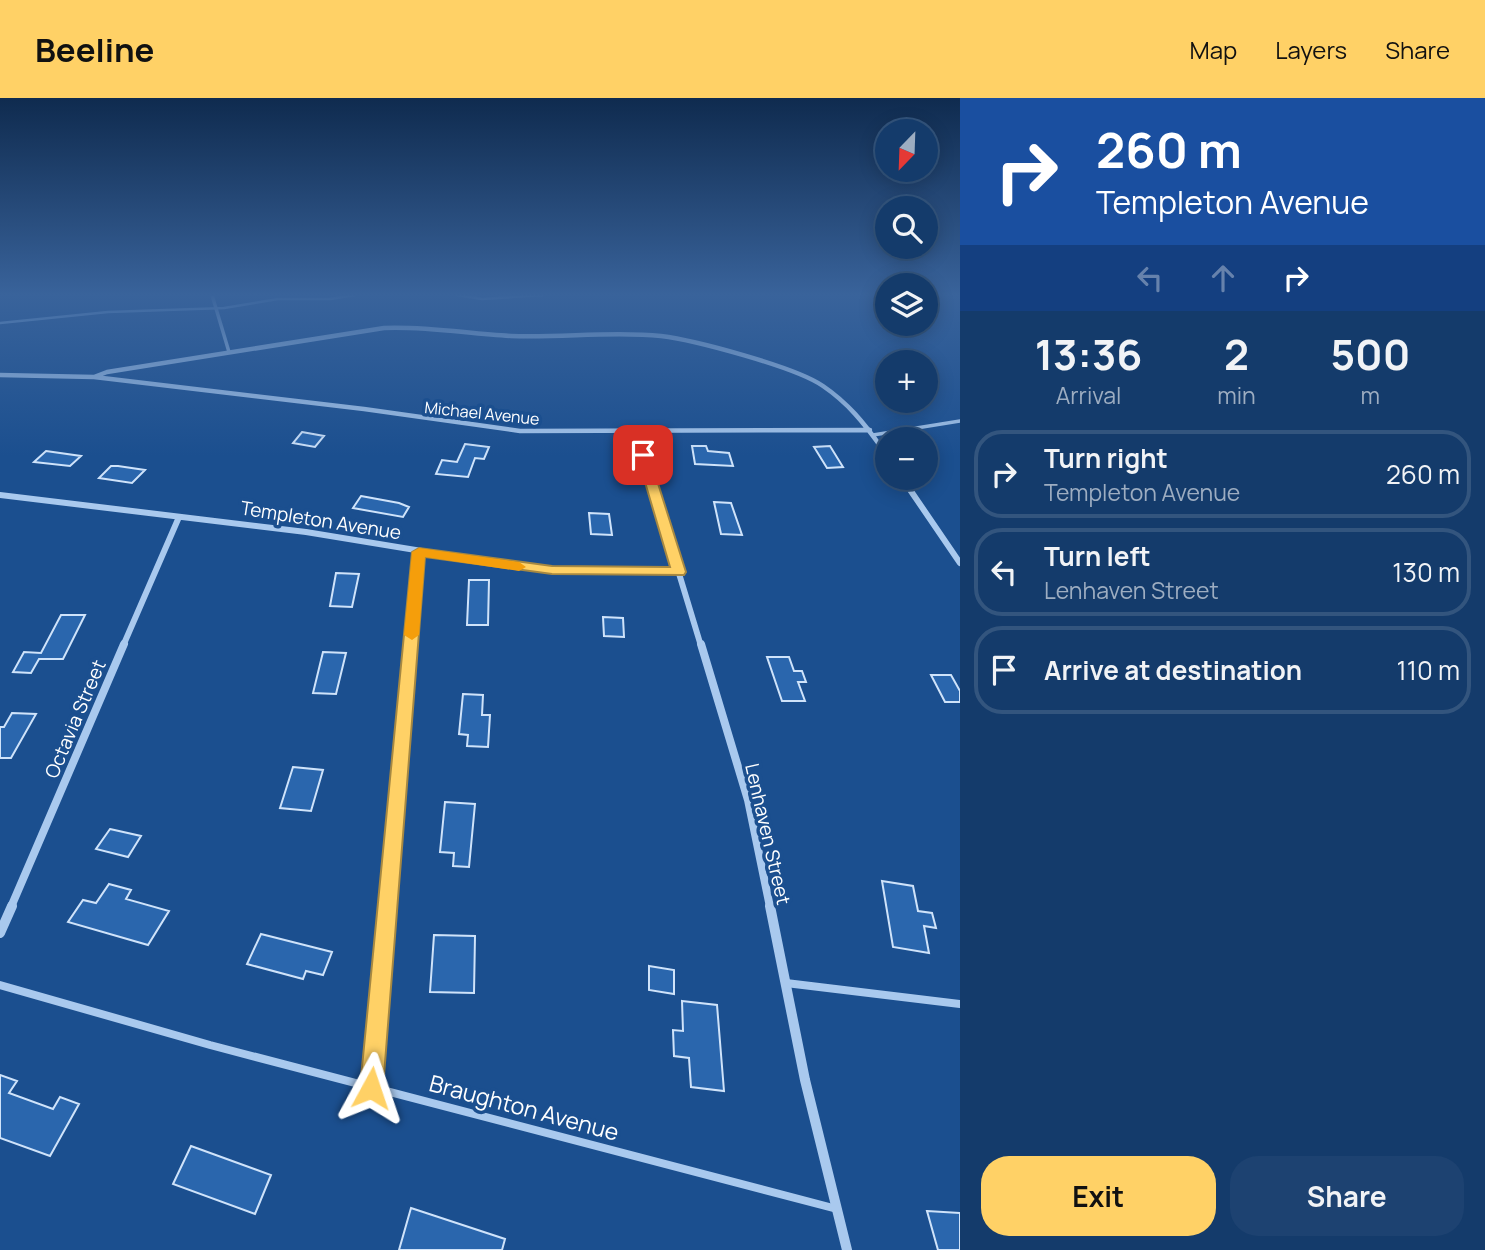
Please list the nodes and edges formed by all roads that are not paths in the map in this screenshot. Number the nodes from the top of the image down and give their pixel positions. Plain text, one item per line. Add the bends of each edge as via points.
1 (228, 349) edge
2 (248, 349) edge
3 (718, 349) edge
4 (229, 352) junction
5 (0, 375) edge
6 (94, 377) junction
7 (960, 421) edge
8 (636, 432) junction
9 (872, 433) junction
10 (875, 438) edge
11 (910, 490) edge
12 (0, 495) edge
13 (179, 517) junction
14 (419, 552) junction
15 (960, 564) edge
16 (679, 572) junction
17 (0, 933) edge
18 (784, 983) junction
19 (0, 985) edge
20 (960, 1004) edge
21 (371, 1088) junction
22 (836, 1209) junction
23 (847, 1250) edge

1 - 4 lane
2 - 4 street
3 - 9 street via 810,379 841,397
4 - 6 street
5 - 6 street
6 - 8 street, Michael Avenue via 520,431
7 - 9 lane
8 - 9 street, Michael Avenue
8 - 16 street, Lenhaven Street
9 - 10 street
11 - 15 street
12 - 13 street, Templeton Avenue
13 - 14 street, Templeton Avenue
13 - 17 street, Octavia Street
14 - 16 street, Templeton Avenue via 552,570
14 - 21 street
16 - 18 street, Lenhaven Street via 748,800
18 - 20 lane
18 - 22 street, Lenhaven Street
19 - 21 lane, Braughton Avenue
21 - 22 lane, Braughton Avenue
22 - 23 street, Lenhaven Street

